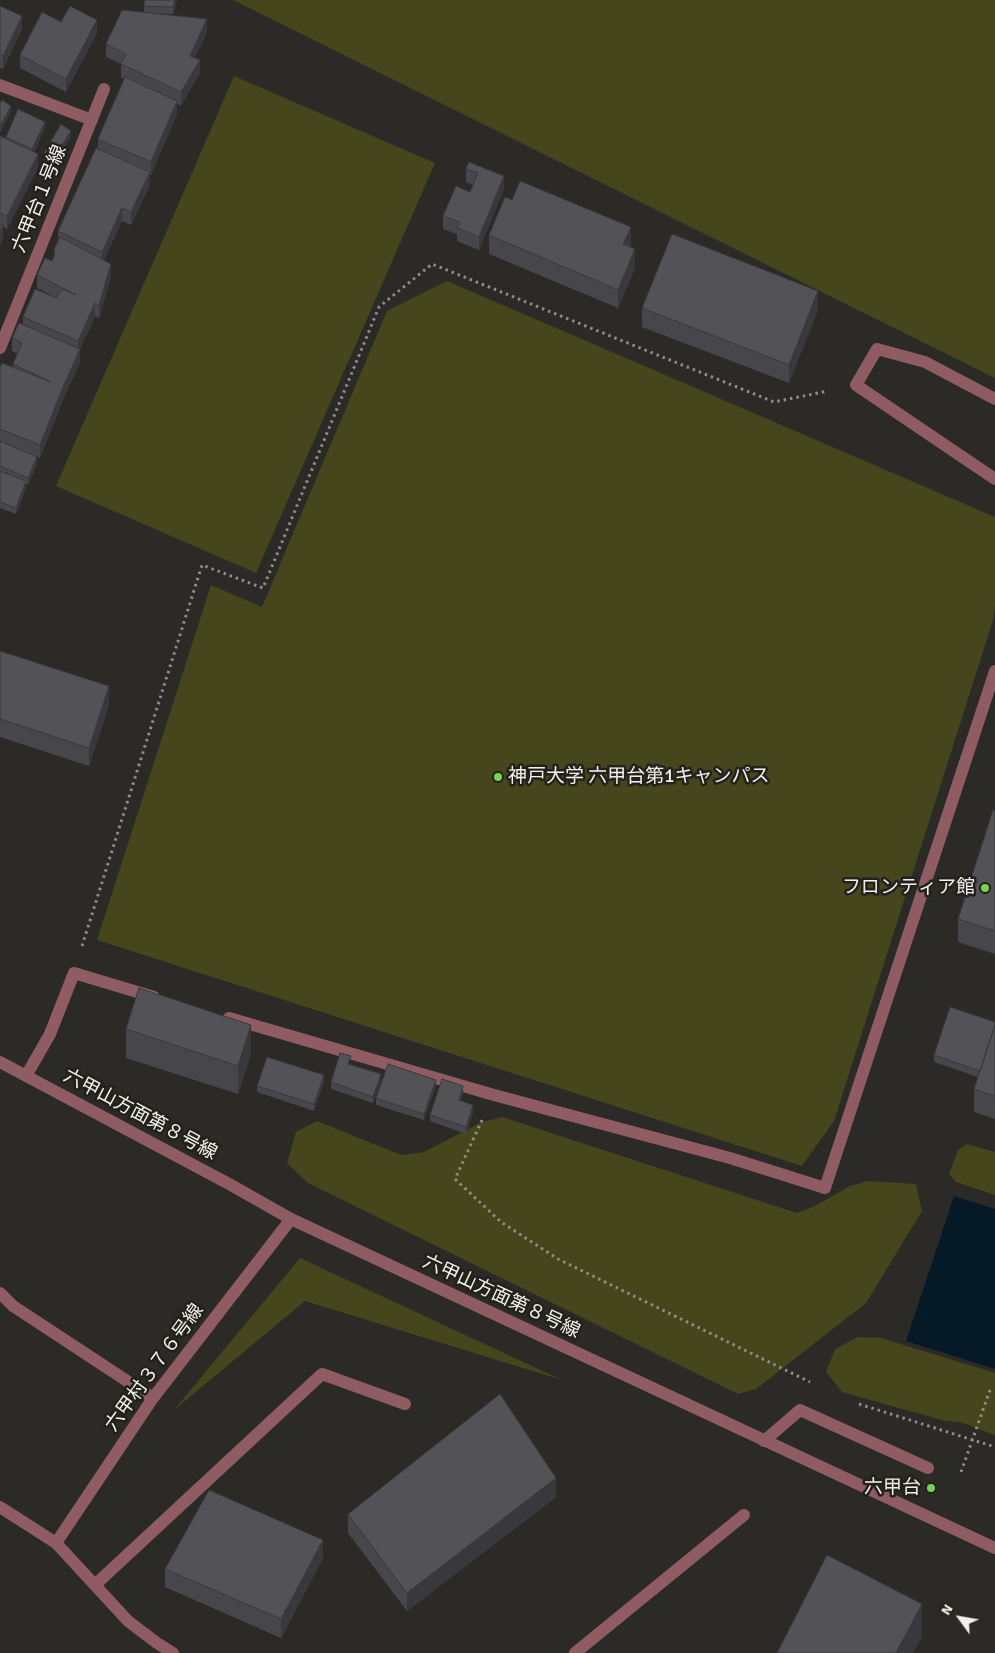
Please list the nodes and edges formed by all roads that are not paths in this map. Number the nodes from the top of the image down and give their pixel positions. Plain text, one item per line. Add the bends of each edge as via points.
1 (0, 85) edge
2 (104, 89) dead end
3 (92, 120) junction
4 (0, 348) edge
5 (995, 400) edge
6 (995, 479) edge
7 (995, 671) edge
8 (169, 1001) edge
9 (217, 1015) edge
10 (0, 1062) edge
11 (26, 1076) junction
12 (291, 1219) junction
13 (0, 1293) edge
14 (153, 1398) junction
15 (404, 1404) dead end
16 (764, 1440) junction
17 (928, 1468) dead end
18 (0, 1507) edge
19 (744, 1515) dead end
20 (56, 1543) junction
21 (995, 1548) edge
22 (96, 1584) junction
23 (173, 1653) edge
24 (575, 1653) edge

1 - 3 street
2 - 3 street, 六甲台１号線
3 - 4 street, 六甲台１号線
5 - 6 street via 925,362 877,349 856,385
7 - 9 street via 826,1188 730,1158 494,1095
8 - 11 street via 74,973 50,1034
10 - 11 street, 六甲山方面第８号線
11 - 12 street, 六甲山方面第８号線
12 - 14 street, 六甲村３７６号線
12 - 16 street, 六甲山方面第８号線
13 - 14 street via 13,1306
14 - 20 street, 六甲村３７６号線
15 - 22 street via 322,1374
16 - 17 street via 800,1410
16 - 21 street, 六甲山方面第８号線
18 - 20 street
19 - 24 street
20 - 22 street
22 - 23 street via 128,1620

